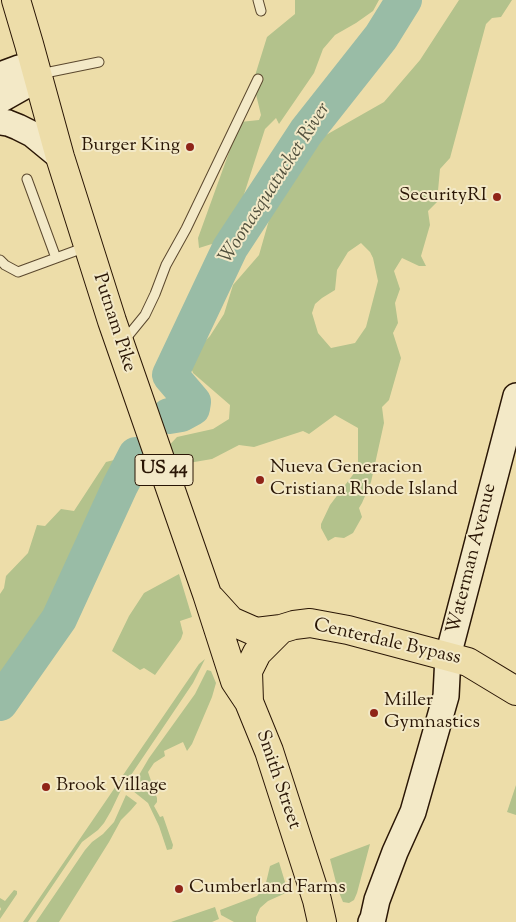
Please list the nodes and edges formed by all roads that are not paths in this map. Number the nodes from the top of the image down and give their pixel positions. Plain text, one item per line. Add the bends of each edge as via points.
1 (16, 0) edge
2 (258, 0) edge
3 (261, 11) dead end
4 (99, 62) dead end
5 (37, 73) junction
6 (0, 76) edge
7 (258, 79) dead end
8 (0, 100) edge
9 (0, 122) edge
10 (60, 157) junction
11 (27, 179) dead end
12 (88, 246) junction
13 (56, 258) junction
14 (0, 260) edge
15 (120, 346) junction
16 (516, 396) edge
17 (207, 594) junction
18 (268, 631) junction
19 (222, 642) junction
20 (448, 656) junction
21 (516, 691) edge
22 (249, 702) junction
23 (322, 922) edge
24 (371, 922) edge

1 - 5 main road, Putnam Pike / US 44
2 - 3 lane
4 - 5 lane
5 - 6 main road via 19,68
5 - 8 main road via 23,87
5 - 10 main road, Putnam Pike / US 44
7 - 15 lane via 166,265 145,315
9 - 10 main road via 32,134
10 - 12 main road, Putnam Pike / US 44
11 - 13 lane
12 - 13 lane
12 - 15 main road, Putnam Pike / US 44
13 - 14 lane via 18,272
15 - 17 main road, Putnam Pike / US 44
16 - 20 main road, Waterman Avenue
17 - 18 main road, US 44 via 231,621
17 - 19 main road, Putnam Pike / US 44
18 - 19 main road, Centerdale Bypass
18 - 20 main road, Centerdale Bypass via 310,623
18 - 22 main road via 248,671
19 - 22 main road, Smith Street / US 44 via 235,681
20 - 21 main road, Centerdale Bypass via 468,662
20 - 24 main road, Waterman Avenue via 446,696 416,802
22 - 23 main road, Smith Street / US 44 via 300,844

